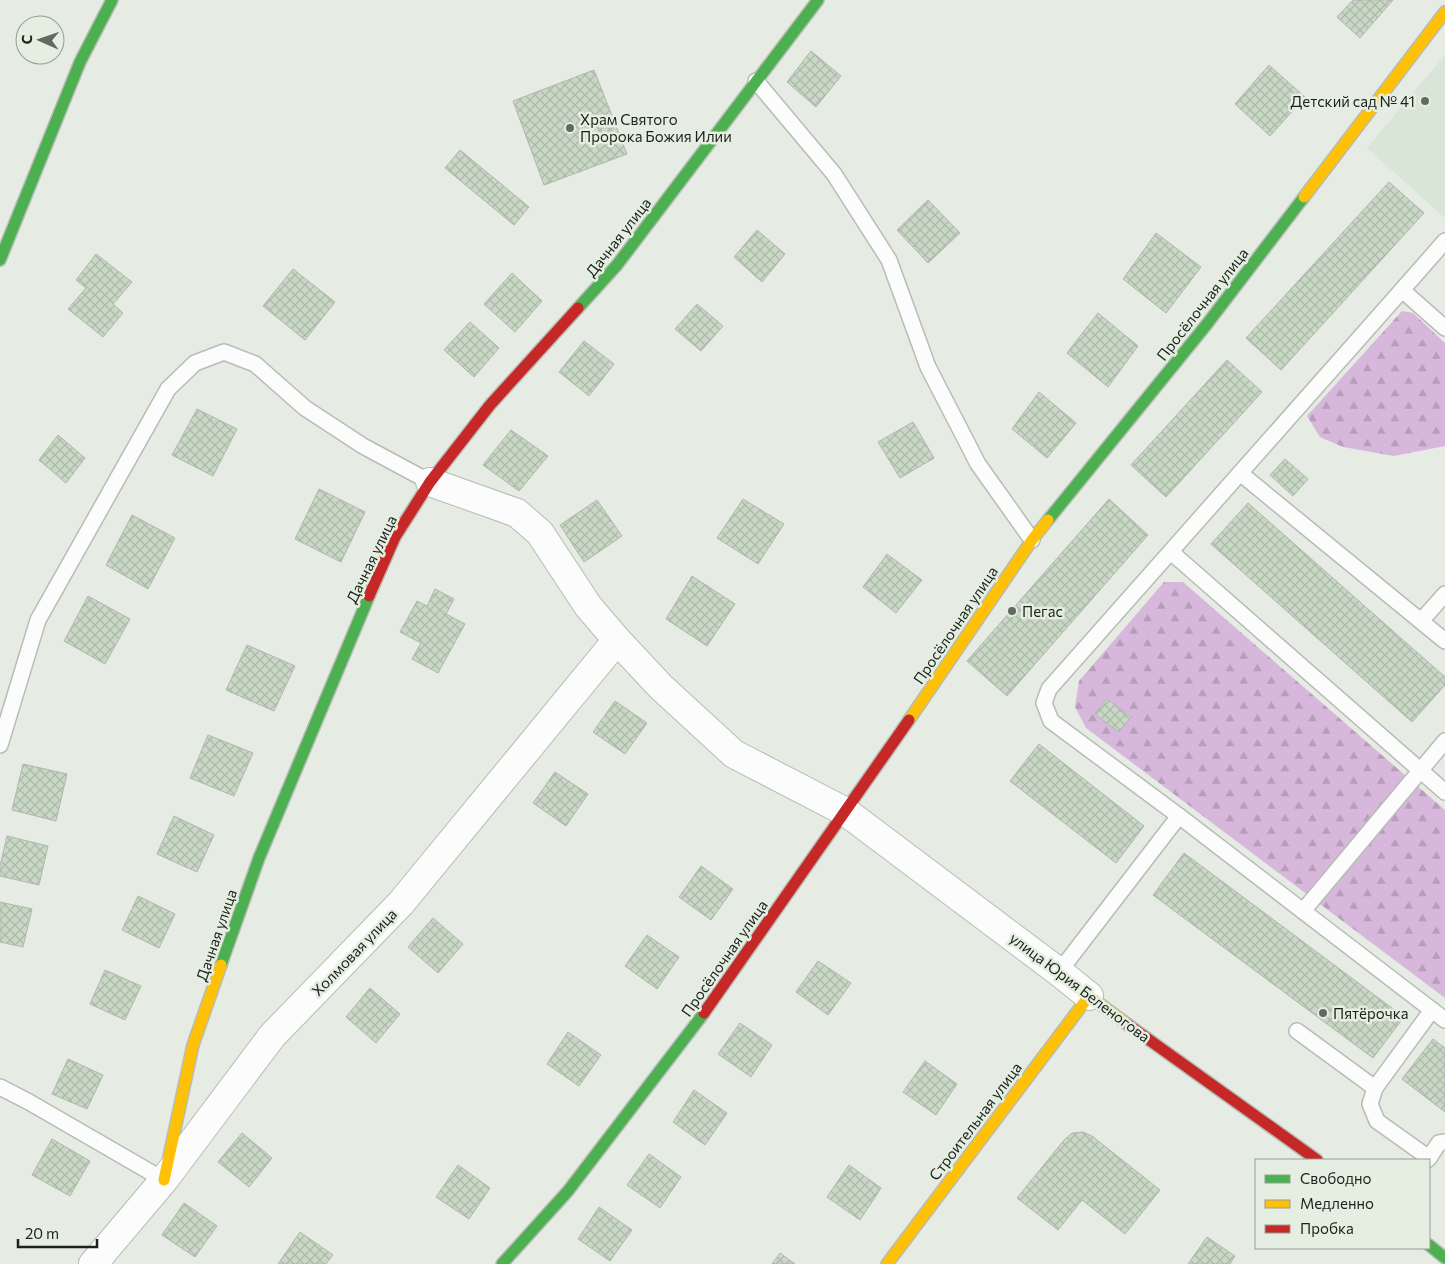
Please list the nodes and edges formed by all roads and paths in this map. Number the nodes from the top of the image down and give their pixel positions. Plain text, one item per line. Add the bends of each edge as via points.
1 (112, 0) edge
2 (818, 0) edge
3 (1445, 12) edge
4 (756, 81) junction
5 (1445, 241) edge
6 (0, 260) edge
7 (1402, 290) junction
8 (1445, 328) edge
9 (1240, 473) junction
10 (430, 482) junction
11 (1032, 540) junction
12 (1171, 552) junction
13 (1445, 594) edge
14 (1421, 621) junction
15 (617, 640) junction
16 (1445, 641) edge
17 (1445, 741) edge
18 (0, 745) edge
19 (1420, 770) junction
20 (1445, 792) edge
21 (846, 812) junction
22 (1179, 816) junction
23 (1303, 912) junction
24 (1059, 972) junction
25 (1089, 996) junction
26 (1432, 1010) junction
27 (1445, 1020) edge
28 (1297, 1031) dead end
29 (0, 1087) edge
30 (1375, 1088) junction
31 (1445, 1142) edge
32 (1315, 1159) edge
33 (1428, 1159) edge
34 (164, 1180) junction
35 (1430, 1246) edge
36 (1445, 1258) edge
37 (93, 1264) edge
38 (502, 1264) edge
39 (887, 1264) edge

1 - 6 street via 80,62
2 - 4 street, Дачная улица
3 - 11 street, Просёлочная улица via 1207,324
4 - 10 street, Дачная улица via 617,265 490,405
4 - 11 lane via 834,174 889,260 928,367 978,464
5 - 7 lane
7 - 8 lane
7 - 9 lane
9 - 12 lane
9 - 14 lane
10 - 15 street, улица Юрия Беленогова via 517,514 540,533 588,606
10 - 18 lane via 362,446 305,408 255,364 224,352 195,363 168,390 38,620
10 - 34 street, Дачная улица via 395,536 259,858 193,1045
11 - 21 street, Просёлочная улица
12 - 19 lane
12 - 22 lane via 1048,688 1044,703 1051,721
13 - 14 lane
14 - 16 lane
15 - 21 street, улица Юрия Беленогова via 661,687 734,754
15 - 34 street, Холмовая улица via 401,903 272,1036
17 - 19 lane
19 - 20 lane
19 - 23 lane
21 - 24 street, улица Юрия Беленогова
21 - 38 street, Просёлочная улица via 685,1040 568,1191
22 - 23 lane
22 - 24 lane
23 - 26 lane
24 - 25 street, улица Юрия Беленогова
25 - 32 street, улица Юрия Беленогова
25 - 39 street, Строительная улица
26 - 27 lane
26 - 30 lane
28 - 30 lane
29 - 34 lane
30 - 33 lane via 1370,1104 1377,1121
31 - 33 lane via 1439,1143
34 - 37 street, Холмовая улица
35 - 36 street

